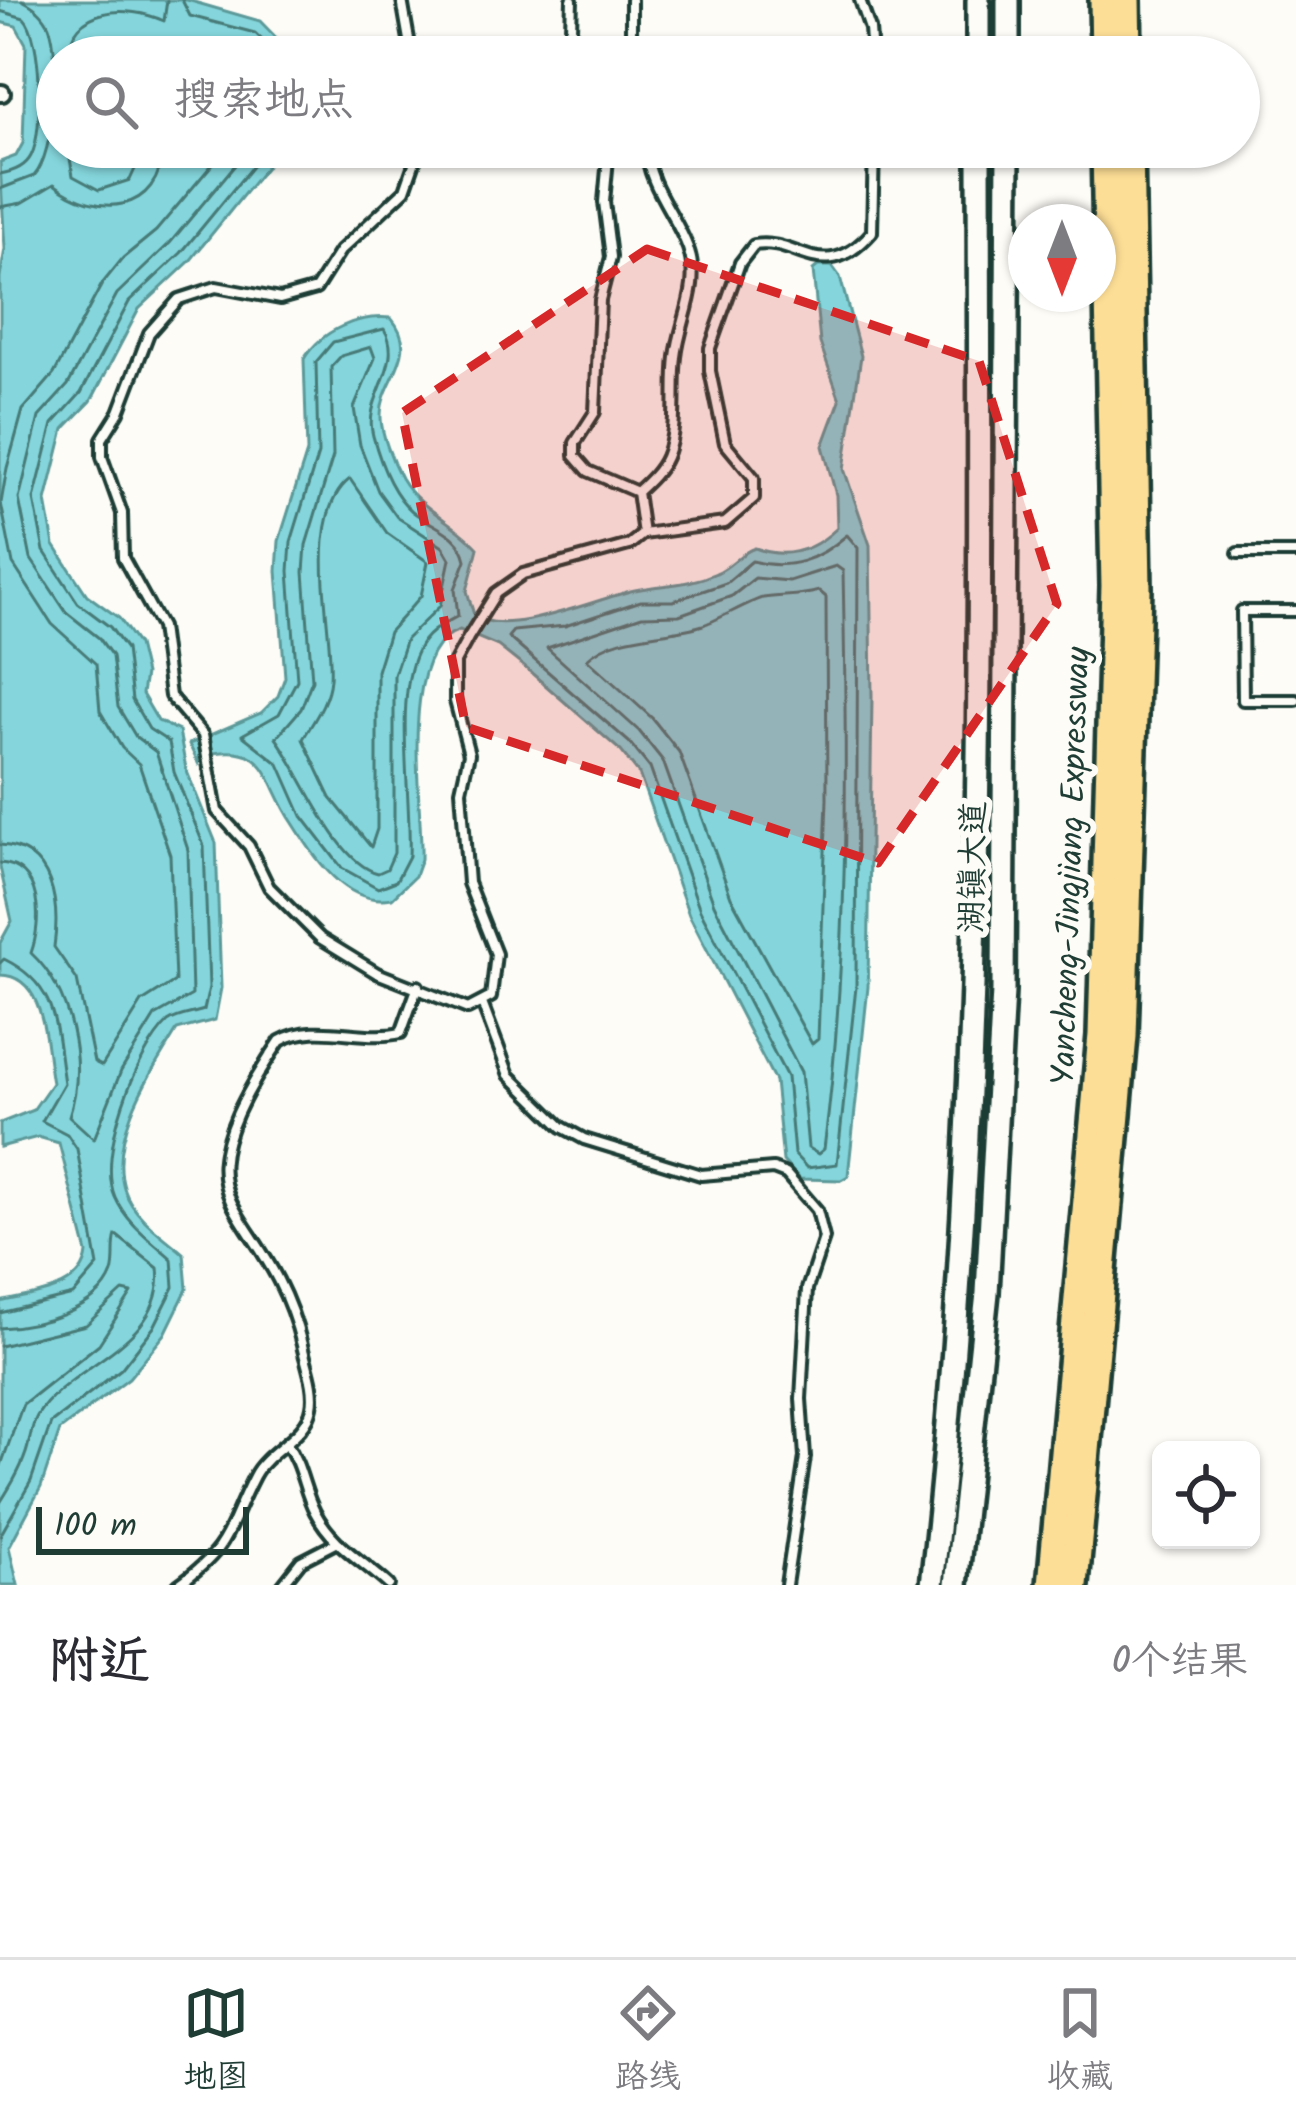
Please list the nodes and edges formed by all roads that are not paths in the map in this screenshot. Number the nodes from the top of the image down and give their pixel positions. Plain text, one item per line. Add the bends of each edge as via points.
1 (402, 0) edge
2 (572, 0) edge
3 (631, 0) edge
4 (860, 0) edge
5 (978, 0) edge
6 (1008, 0) edge
7 (1104, 0) edge
8 (1126, 0) edge
9 (408, 36) edge
10 (571, 36) edge
11 (631, 36) edge
12 (870, 36) edge
13 (978, 36) edge
14 (1008, 36) edge
15 (1105, 36) edge
16 (1127, 36) edge
17 (413, 168) edge
18 (607, 168) edge
19 (650, 168) edge
20 (874, 168) edge
21 (979, 168) edge
22 (1008, 168) edge
23 (1106, 168) edge
24 (1129, 168) edge
25 (637, 492) junction
26 (644, 534) junction
27 (1238, 553) dead end
28 (1296, 553) edge
29 (1296, 611) edge
30 (1296, 700) edge
31 (418, 986) junction
32 (483, 1006) junction
33 (286, 1443) junction
34 (336, 1544) junction
35 (178, 1585) edge
36 (282, 1585) edge
37 (389, 1585) edge
38 (786, 1585) edge
39 (932, 1585) edge
40 (956, 1585) edge
41 (1052, 1585) edge
42 (1074, 1585) edge

1 - 9 lane
2 - 10 lane
3 - 11 lane
4 - 12 lane
5 - 13 main road
6 - 14 main road
7 - 15 highway
8 - 16 highway
17 - 31 lane via 405,190 340,250 316,289 280,299 199,289 160,315 103,439 124,558 161,627 166,686 203,735 217,811 249,846 269,887 320,938 377,973
18 - 25 lane via 611,257 600,300 596,412 575,456 588,471
19 - 25 lane via 692,272 676,352 672,434 665,459
20 - 26 lane via 872,232 837,257 754,245 740,263 710,348 718,425 754,478 754,498 724,523
21 - 39 main road, 湖镇大道 via 973,1031 953,1400
22 - 40 main road, 湖镇大道 via 1003,991 987,1293
23 - 41 highway, Yancheng-Jingjiang Expressway via 1114,586 1102,1012
24 - 42 highway, Yancheng-Jingjiang Expressway via 1137,588 1124,1014
25 - 26 lane
26 - 32 lane via 523,574 496,592 454,674 469,754 461,790 468,883 496,954
27 - 28 lane
29 - 30 lane via 1242,611 1243,700
31 - 32 lane via 468,1009
31 - 33 lane via 401,1034 308,1031 280,1041 223,1146 226,1196 286,1298 310,1379 311,1412
32 - 38 lane via 509,1075 562,1127 701,1175 773,1169 817,1210 824,1238 807,1289 805,1457
33 - 34 lane
33 - 35 lane via 255,1473 223,1549
34 - 36 lane via 301,1561
34 - 37 lane

